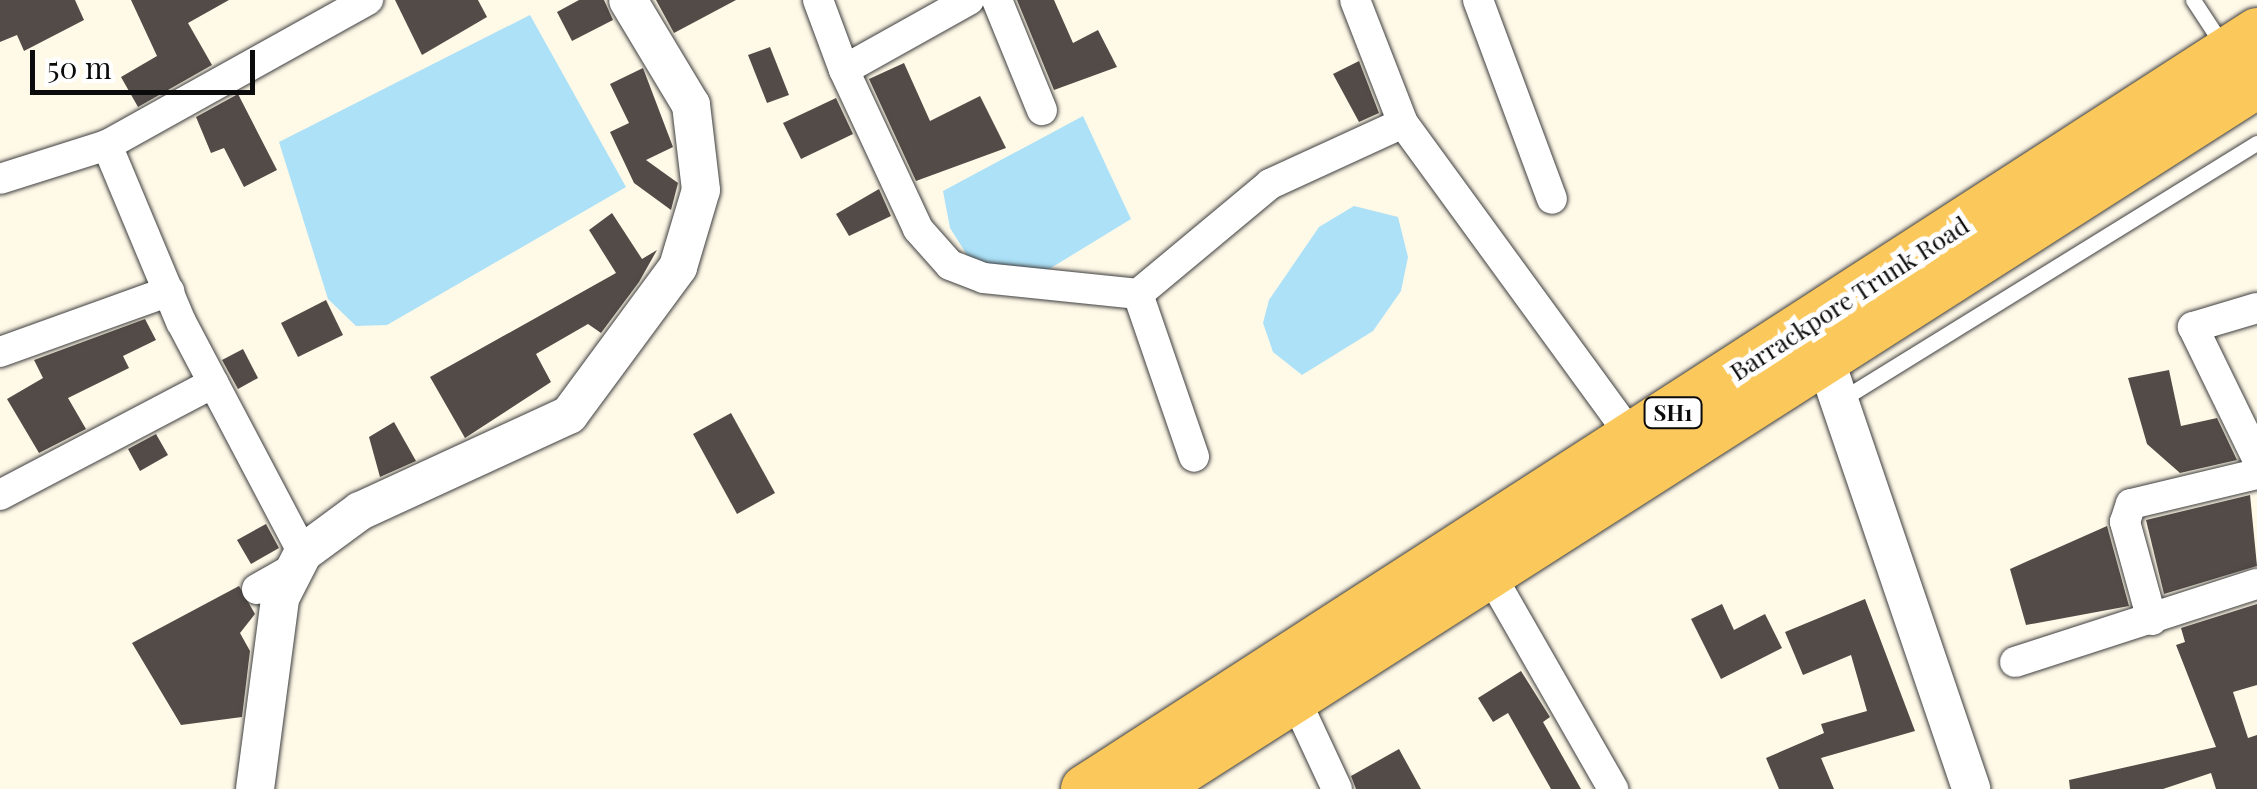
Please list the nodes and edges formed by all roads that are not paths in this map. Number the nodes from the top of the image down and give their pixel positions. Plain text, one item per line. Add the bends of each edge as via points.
1 (368, 0) edge
2 (628, 0) edge
3 (818, 0) edge
4 (969, 0) edge
5 (997, 0) edge
6 (1356, 0) edge
7 (1478, 0) edge
8 (2193, 0) edge
9 (2250, 47) edge
10 (844, 70) junction
11 (1042, 110) dead end
12 (1403, 122) junction
13 (2257, 143) edge
14 (107, 145) junction
15 (0, 178) edge
16 (1552, 199) dead end
17 (169, 291) junction
18 (1138, 294) junction
19 (2257, 308) edge
20 (0, 352) edge
21 (1832, 380) junction
22 (213, 383) junction
23 (1633, 438) junction
24 (1194, 458) dead end
25 (2257, 458) edge
26 (2257, 474) edge
27 (0, 495) edge
28 (298, 561) junction
29 (1490, 574) junction
30 (2257, 584) edge
31 (256, 589) dead end
32 (2152, 620) junction
33 (2015, 662) dead end
34 (1295, 699) junction
35 (1162, 786) edge
36 (255, 789) edge
37 (1085, 789) edge
38 (1338, 789) edge
39 (1613, 789) edge
40 (1971, 789) edge

1 - 14 street
2 - 28 street via 691,105 701,190 678,268 569,415 360,511
3 - 10 street
4 - 10 street
5 - 11 street
6 - 12 street
7 - 16 street
8 - 9 lane
9 - 21 main road, Barrackpore Trunk Road / SH1
9 - 23 main road, Barrackpore Trunk Road / SH1
10 - 18 street via 918,229 950,265 984,278
12 - 18 street via 1270,184
12 - 23 street
13 - 21 lane
14 - 15 street
14 - 17 street
17 - 20 street
17 - 22 street
18 - 24 street
19 - 25 street via 2193,327
21 - 29 main road, Barrackpore Trunk Road / SH1
21 - 40 street
22 - 27 street
22 - 28 street
23 - 37 main road, Barrackpore Trunk Road / SH1
26 - 32 street via 2132,504 2125,522
28 - 31 street
28 - 36 street via 271,641
29 - 34 main road, Barrackpore Trunk Road / SH1
29 - 39 street
30 - 32 street
32 - 33 street
34 - 35 main road, Barrackpore Trunk Road / SH1
34 - 38 street

